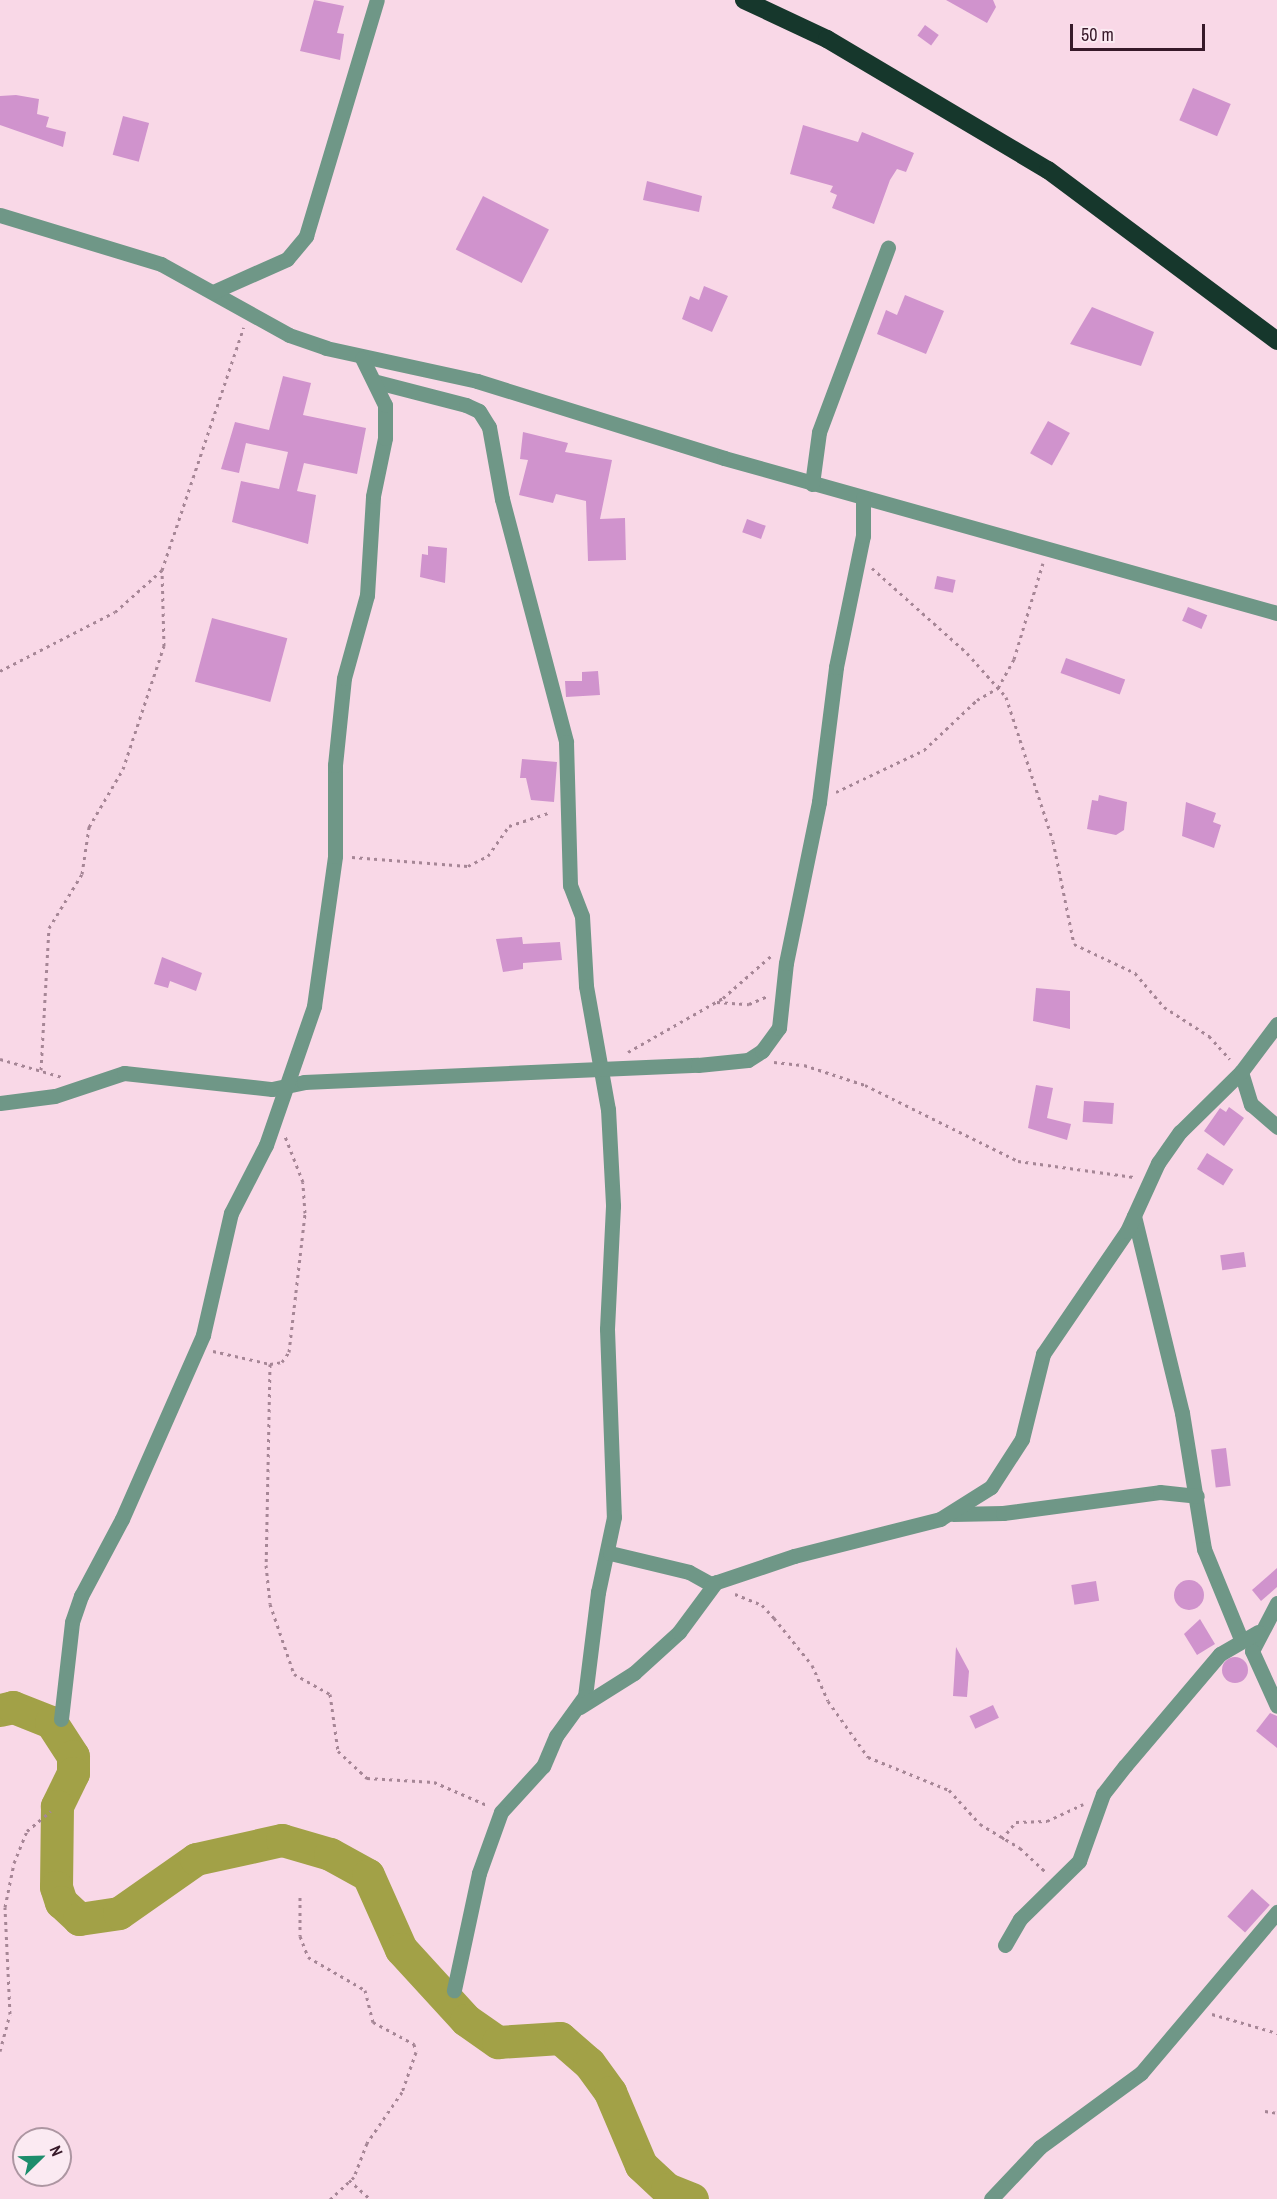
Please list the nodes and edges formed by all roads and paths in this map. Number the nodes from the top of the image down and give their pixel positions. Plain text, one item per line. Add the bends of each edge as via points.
1 (377, 0) edge
2 (744, 0) edge
3 (0, 215) edge
4 (888, 247) dead end
5 (213, 292) junction
6 (250, 314) junction
7 (1277, 341) edge
8 (362, 358) junction
9 (376, 382) junction
10 (812, 484) junction
11 (863, 498) junction
12 (1056, 548) junction
13 (858, 554) junction
14 (162, 570) junction
15 (1277, 613) edge
16 (0, 671) edge
17 (998, 688) junction
18 (820, 790) junction
19 (571, 794) junction
20 (335, 856) junction
21 (776, 951) dead end
22 (783, 990) junction
23 (717, 1002) junction
24 (1277, 1024) edge
25 (0, 1059) edge
26 (748, 1060) junction
27 (606, 1066) junction
28 (41, 1070) junction
29 (1241, 1072) junction
30 (288, 1085) junction
31 (79, 1087) junction
32 (0, 1103) edge
33 (275, 1119) junction
34 (1277, 1127) edge
35 (1156, 1169) junction
36 (1134, 1216) junction
37 (198, 1347) junction
38 (270, 1364) junction
39 (1197, 1496) junction
40 (950, 1514) junction
41 (610, 1553) junction
42 (715, 1584) junction
43 (1277, 1603) edge
44 (1258, 1632) junction
45 (1241, 1639) junction
46 (1277, 1706) edge
47 (580, 1707) junction
48 (61, 1719) dead end
49 (1103, 1794) junction
50 (51, 1811) dead end
51 (501, 1812) junction
52 (1002, 1839) junction
53 (1057, 1885) junction
54 (300, 1897) dead end
55 (1277, 1912) edge
56 (1005, 1945) dead end
57 (454, 1990) dead end
58 (1197, 2006) junction
59 (1277, 2033) edge
60 (0, 2051) edge
61 (1265, 2111) dead end
62 (1277, 2113) edge
63 (350, 2180) junction
64 (330, 2199) edge
65 (370, 2199) edge
66 (991, 2199) edge

1 - 5 street via 306,236 287,259
2 - 7 highway via 827,39 1048,170
3 - 5 street via 161,264
4 - 10 street via 819,432
5 - 6 street
6 - 8 street via 289,335
6 - 14 path via 208,422 191,498
8 - 9 street
8 - 10 street via 477,381
9 - 19 street via 466,405 479,411 489,427 502,499 549,662
9 - 20 street via 385,405 385,438 373,496 367,595 344,678 335,765
10 - 11 street
11 - 12 street
11 - 13 street
12 - 15 street
12 - 17 path via 1043,562 1014,659
13 - 17 path
13 - 18 street via 828,717
14 - 16 path via 115,612
14 - 28 path via 164,646 123,769 89,827 82,874 49,928
17 - 18 path via 915,756 843,792
17 - 29 path via 1013,711 1053,841 1070,938 1135,973 1164,1006 1209,1036
18 - 22 street
19 - 20 path via 550,812 509,826 488,856 468,866
19 - 27 street via 570,885 582,916
20 - 30 street via 314,1006
21 - 23 path
22 - 23 path via 749,1004
22 - 26 street via 774,1038
23 - 27 path
24 - 29 street
25 - 28 path
26 - 27 street
26 - 35 path via 804,1065 865,1085 1028,1163 1134,1177
27 - 30 street via 530,1075
27 - 41 street via 613,1206 608,1329 613,1397
28 - 31 path
29 - 34 street via 1251,1104
29 - 35 street via 1194,1114
30 - 31 street via 259,1089 150,1072 124,1073
30 - 33 street
31 - 32 street via 55,1096
33 - 37 street via 231,1213
33 - 38 path via 297,1162 305,1213 289,1352 282,1362
35 - 36 street
36 - 39 street
36 - 40 street via 1043,1354 1017,1452 991,1487
37 - 38 path
37 - 48 street via 122,1519 81,1596 72,1622
38 - 51 path via 266,1565 270,1604 294,1674 330,1694 338,1751 367,1778 434,1782
39 - 40 street via 1160,1492 1003,1512
39 - 45 street via 1208,1562
40 - 42 street
41 - 42 street
41 - 47 street via 598,1592 589,1676
42 - 47 street via 678,1632 634,1673
42 - 52 path via 766,1608 812,1665 828,1701 868,1757 949,1790
43 - 44 street
44 - 45 street
44 - 46 street via 1252,1651
45 - 49 street via 1188,1690
47 - 51 street via 556,1736 543,1766
49 - 52 path via 1047,1821 1016,1822
49 - 53 street via 1088,1846
50 - 60 path via 27,1831 14,1863 4,1907 10,2014
51 - 57 street via 480,1873
52 - 53 path via 1031,1857
53 - 56 street via 1020,1919
54 - 63 path via 300,1936 308,1957 365,1990 373,2022 416,2047 402,2092
55 - 58 street
58 - 59 path via 1225,2020
58 - 66 street via 1141,2073 1040,2147
61 - 62 path
63 - 64 path
63 - 65 path

